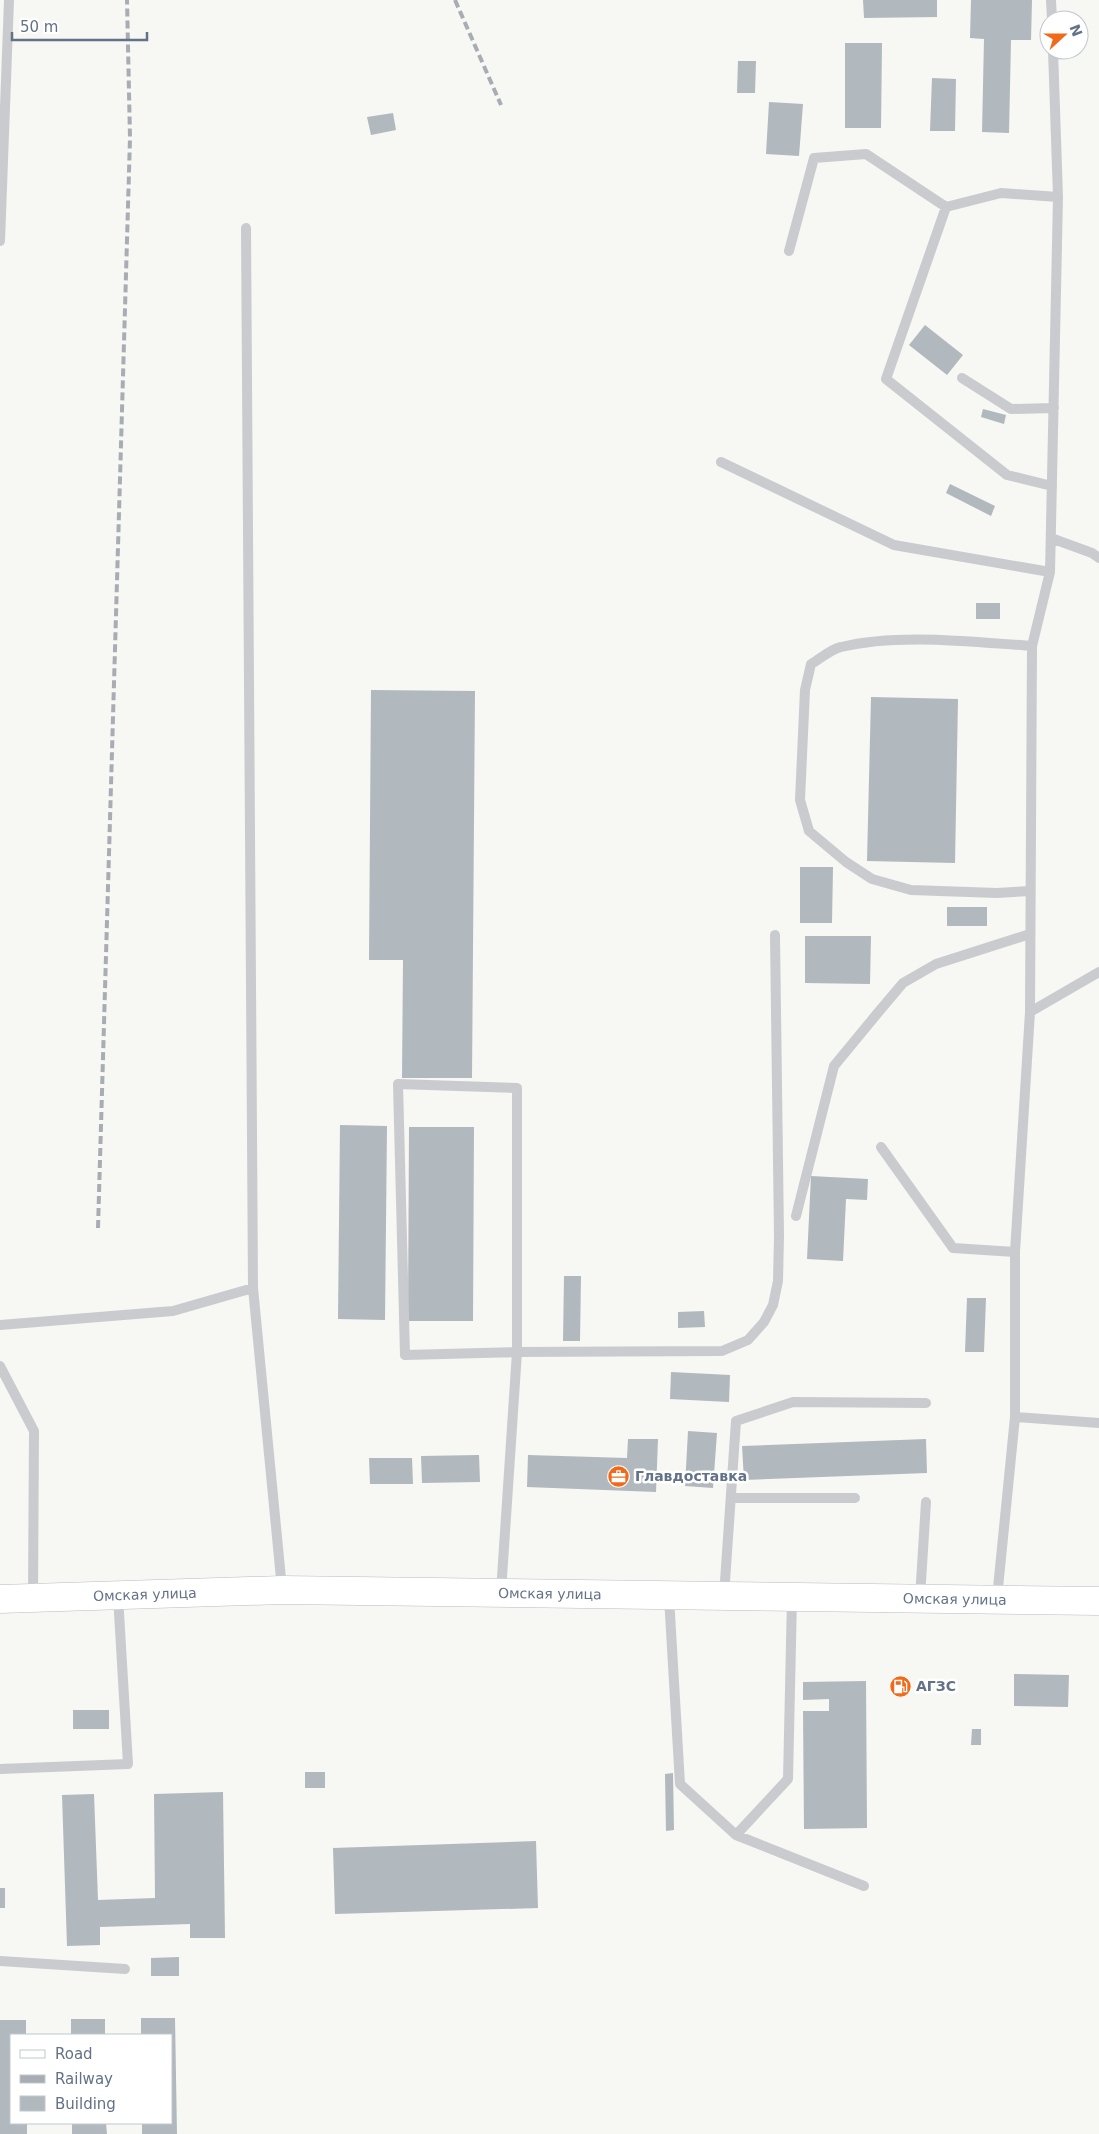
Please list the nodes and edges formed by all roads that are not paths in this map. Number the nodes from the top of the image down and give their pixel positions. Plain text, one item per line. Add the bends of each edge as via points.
1 (9, 0) edge
2 (1053, 60) edge
3 (1058, 197) junction
4 (946, 207) junction
5 (246, 228) dead end
6 (0, 241) edge
7 (789, 251) dead end
8 (962, 378) dead end
9 (1054, 408) junction
10 (721, 462) dead end
11 (1052, 486) junction
12 (1051, 538) junction
13 (1099, 558) edge
14 (1050, 572) junction
15 (1032, 646) junction
16 (1030, 891) junction
17 (1030, 934) junction
18 (774, 935) dead end
19 (1099, 972) edge
20 (1030, 1012) junction
21 (881, 1147) dead end
22 (796, 1216) dead end
23 (1015, 1252) junction
24 (253, 1288) junction
25 (0, 1325) edge
26 (517, 1352) junction
27 (0, 1366) edge
28 (926, 1403) dead end
29 (1015, 1417) junction
30 (1099, 1423) edge
31 (731, 1498) junction
32 (855, 1498) dead end
33 (926, 1502) dead end
34 (282, 1590) junction
35 (500, 1593) junction
36 (118, 1596) junction
37 (669, 1596) junction
38 (34, 1597) junction
39 (724, 1597) junction
40 (792, 1598) junction
41 (0, 1599) edge
42 (920, 1599) junction
43 (997, 1599) junction
44 (1099, 1601) edge
45 (0, 1769) edge
46 (736, 1835) junction
47 (864, 1886) dead end
48 (0, 1961) edge
49 (125, 1969) dead end

1 - 6 lane
2 - 3 lane
3 - 4 lane via 1001,193
3 - 9 lane
4 - 7 lane via 866,154 814,158
4 - 11 lane via 886,379 1007,475
5 - 24 lane
8 - 9 lane via 1011,409
9 - 11 lane
10 - 14 lane via 894,545
11 - 12 lane
12 - 13 lane via 1092,552
12 - 14 lane
14 - 15 lane
15 - 16 lane
15 - 16 lane via 936,639 886,641 839,647 811,664 804,690 800,800 809,831 846,862 872,878 912,890
16 - 17 lane
17 - 20 lane
17 - 22 lane via 936,964 903,983 876,1015 834,1066
18 - 26 lane via 778,1281 773,1305 764,1322 748,1340 722,1352
19 - 20 lane
20 - 23 lane
21 - 23 lane via 954,1248
23 - 29 lane
24 - 25 lane via 173,1311
24 - 34 lane
26 - 26 lane via 517,1088 398,1084 405,1355
26 - 35 lane
27 - 38 lane via 34,1431
28 - 31 lane via 793,1402 736,1421
29 - 30 lane
29 - 43 lane
31 - 32 lane
31 - 39 lane
33 - 42 lane
34 - 35 main road, Омская улица
34 - 36 main road, Омская улица
35 - 37 main road, Омская улица
36 - 38 main road, Омская улица
36 - 45 lane via 128,1764
37 - 39 main road, Омская улица
37 - 46 lane via 680,1784
38 - 41 main road, Омская улица
39 - 40 main road, Омская улица
40 - 42 main road, Омская улица
40 - 46 lane via 788,1779
42 - 43 main road, Омская улица
43 - 44 main road, Омская улица
46 - 47 lane
48 - 49 lane

